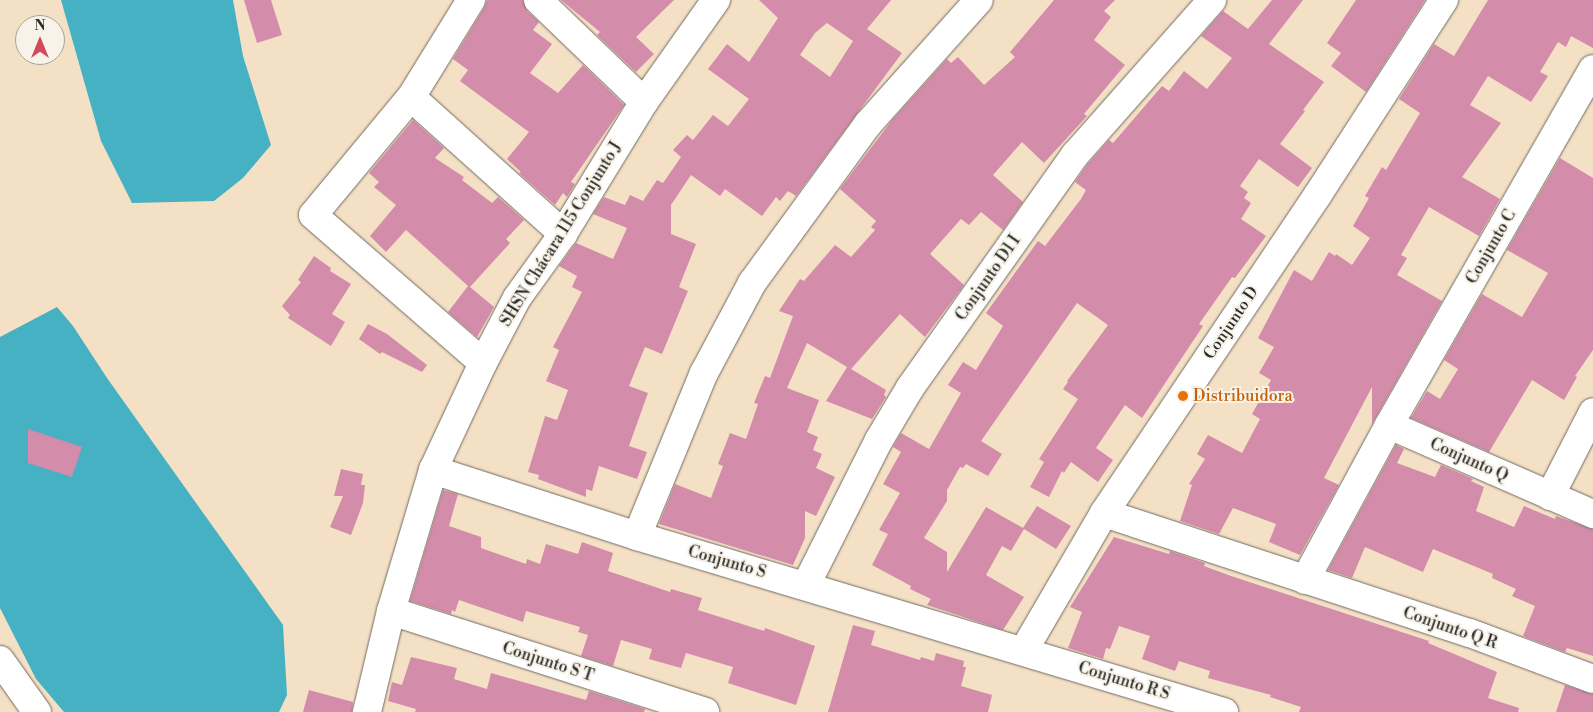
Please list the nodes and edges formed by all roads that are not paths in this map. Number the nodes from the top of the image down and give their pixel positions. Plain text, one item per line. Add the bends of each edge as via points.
1 (471, 0) edge
2 (538, 0) edge
3 (716, 0) edge
4 (979, 0) edge
5 (1212, 0) edge
6 (1444, 0) edge
7 (1593, 69) edge
8 (411, 97) junction
9 (644, 102) junction
10 (563, 234) junction
11 (483, 363) junction
12 (1593, 412) edge
13 (1388, 425) junction
14 (432, 470) junction
15 (1550, 496) junction
16 (1104, 513) junction
17 (1593, 514) edge
18 (637, 536) junction
19 (1305, 580) junction
20 (806, 585) junction
21 (391, 611) junction
22 (1024, 650) junction
23 (0, 660) edge
24 (1593, 679) edge
25 (37, 712) edge
26 (367, 712) edge
27 (705, 712) edge
28 (1224, 712) edge

1 - 8 street
2 - 9 street
3 - 9 street, SHSN Chácara 115 Conjunto J
4 - 18 street via 868,124 752,283 704,373
5 - 20 street, Conjunto D1 I via 1075,155 910,388 879,440
6 - 16 street, Conjunto D
7 - 13 street, Conjunto C
8 - 10 street
8 - 11 street via 313,215
9 - 10 street, SHSN Chácara 115 Conjunto J
10 - 11 street, SHSN Chácara 115 Conjunto J via 517,298
11 - 14 street, SHSN Chácara 115 Conjunto J
12 - 15 street
13 - 15 street, Conjunto Q
13 - 19 street, Conjunto C
14 - 18 street, Conjunto S
14 - 21 street, SHSN Chácara 115 Conjunto J
15 - 17 street, Conjunto Q
16 - 19 street, Conjunto Q R
16 - 22 street, Conjunto D
18 - 20 street, Conjunto S
19 - 24 street, Conjunto Q R via 1470,633
20 - 22 street, Conjunto S
21 - 26 street, SHSN Chácara 115 Conjunto J
21 - 27 street, Conjunto S T
22 - 28 street, Conjunto R S
23 - 25 street

